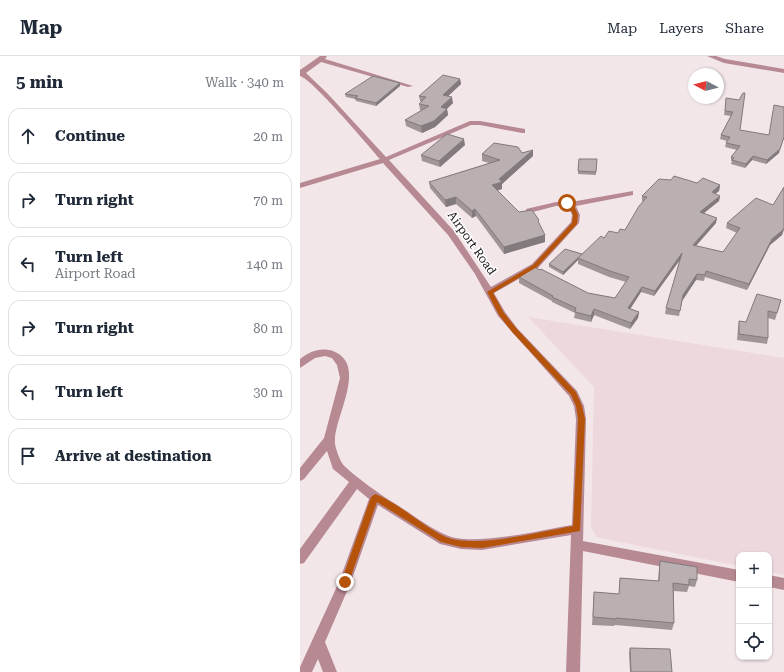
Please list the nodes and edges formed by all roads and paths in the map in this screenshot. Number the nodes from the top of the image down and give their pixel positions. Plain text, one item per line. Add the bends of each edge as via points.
1 (710, 56) edge
2 (322, 58) edge
3 (784, 71) edge
4 (300, 73) edge
5 (410, 86) dead end
6 (522, 131) dead end
7 (384, 160) junction
8 (300, 186) edge
9 (630, 193) dead end
10 (571, 204) junction
11 (530, 211) edge
12 (490, 292) junction
13 (300, 364) edge
14 (329, 440) junction
15 (300, 476) edge
16 (355, 482) junction
17 (375, 497) junction
18 (577, 529) junction
19 (577, 545) junction
20 (300, 559) edge
21 (736, 575) edge
22 (772, 582) edge
23 (784, 584) edge
24 (318, 642) junction
25 (305, 672) edge
26 (330, 672) edge
27 (573, 672) edge

1 - 3 street via 724,61
2 - 4 street
2 - 5 street
4 - 7 street, Airport Road via 325,94
6 - 7 street via 470,123
7 - 8 street
7 - 12 street, Airport Road via 451,232
9 - 10 street
10 - 11 street via 556,204
10 - 12 street via 576,215 575,223 538,268
12 - 18 street, Airport Road via 501,314 562,380 579,406 581,419
13 - 14 street via 312,354 325,352 336,356 342,365 345,378
14 - 15 street
14 - 16 street via 337,466
16 - 17 street
16 - 20 street
17 - 18 street via 444,540 461,544 482,545
17 - 24 street via 345,582
18 - 19 street, Airport Road
19 - 21 street
19 - 27 street, Airport Road
22 - 23 street
24 - 25 street
24 - 26 street

